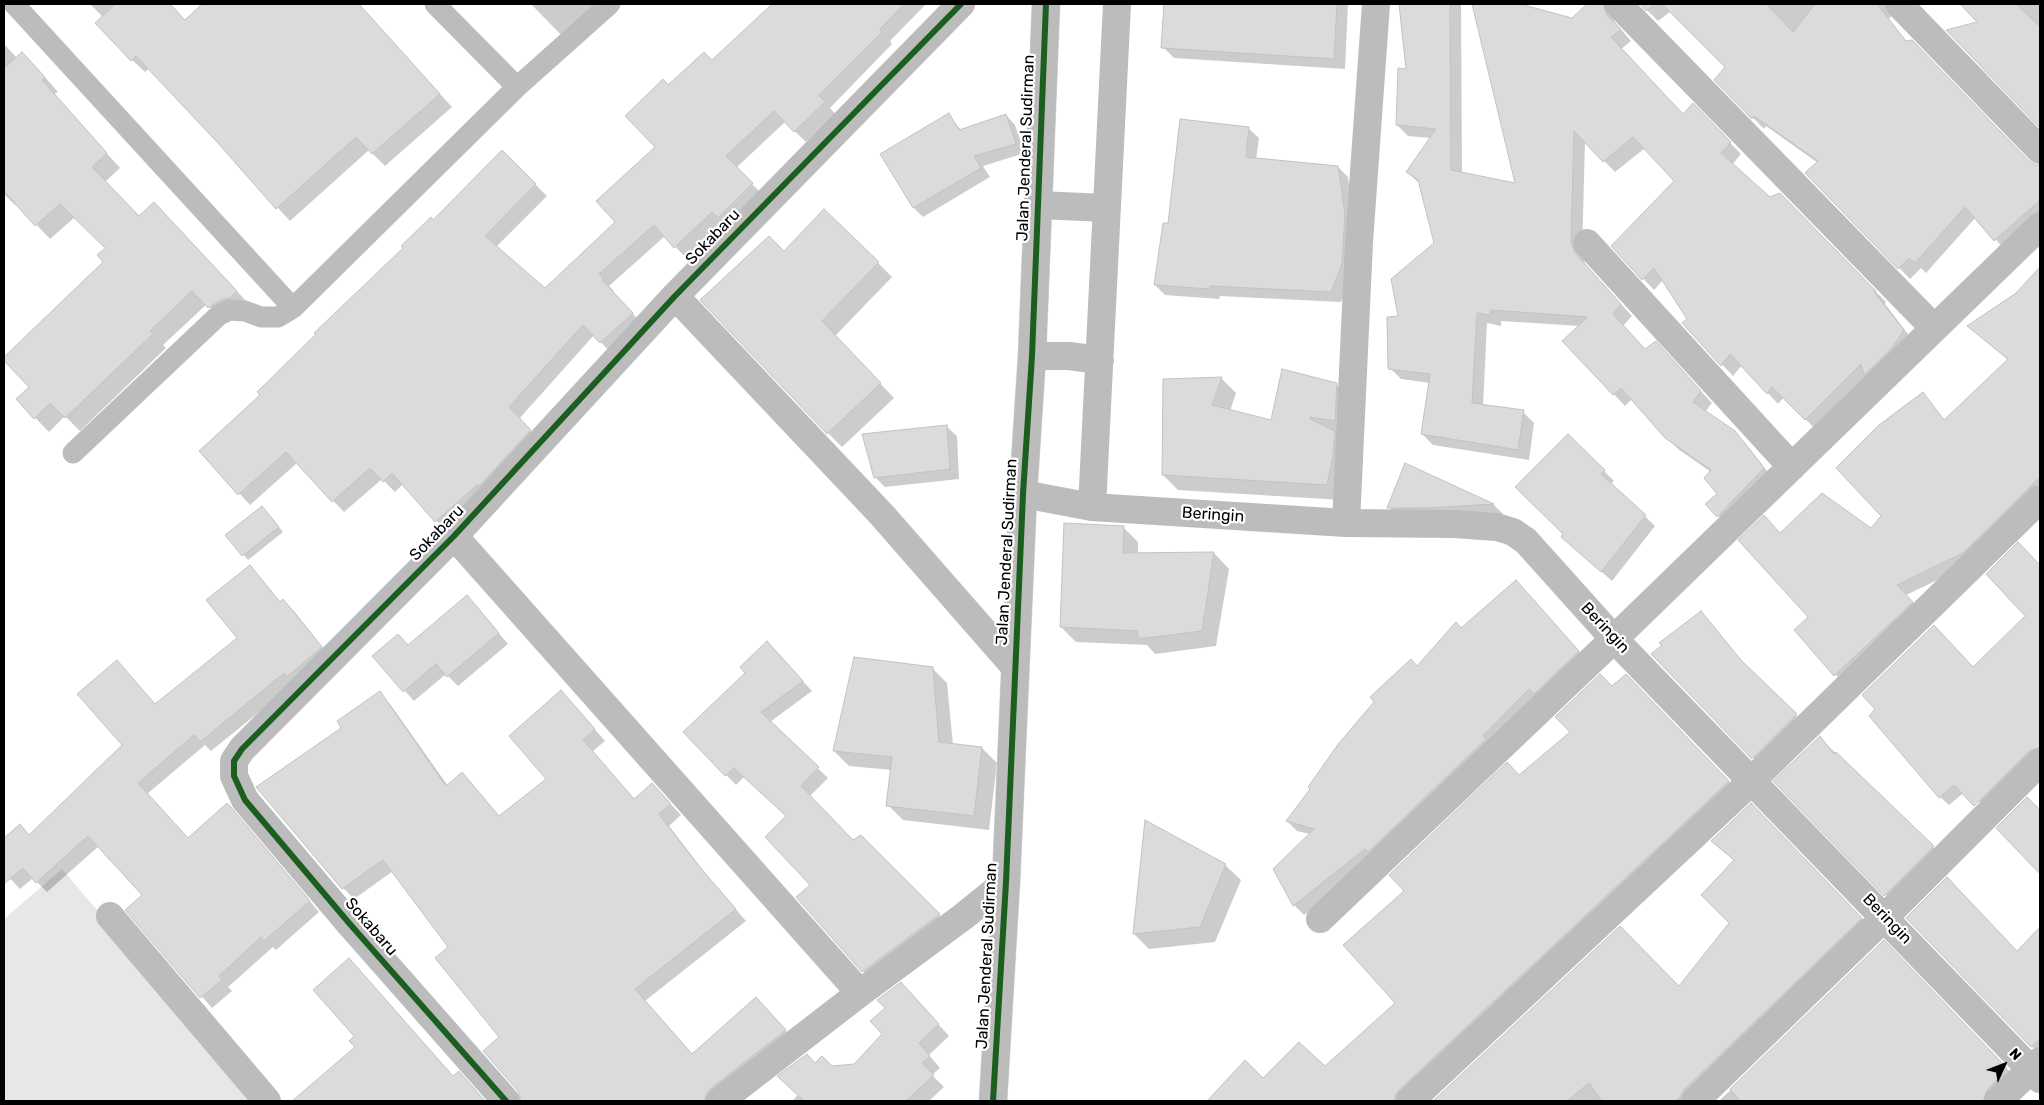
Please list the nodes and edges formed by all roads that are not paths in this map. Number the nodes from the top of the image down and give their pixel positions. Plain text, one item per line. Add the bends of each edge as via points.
1 (6, 4) edge
2 (14, 4) edge
3 (435, 4) edge
4 (610, 4) edge
5 (961, 4) edge
6 (1046, 4) edge
7 (1117, 4) edge
8 (1376, 4) edge
9 (1618, 4) edge
10 (1899, 4) edge
11 (4, 7) edge
12 (517, 87) junction
13 (2040, 150) edge
14 (1038, 205) junction
15 (1107, 208) junction
16 (2040, 226) edge
17 (1588, 243) dead end
18 (675, 296) junction
19 (293, 308) junction
20 (1934, 328) junction
21 (1032, 356) junction
22 (1100, 360) junction
23 (73, 454) dead end
24 (1792, 467) junction
25 (1023, 494) junction
26 (2040, 499) edge
27 (1092, 508) junction
28 (1346, 524) junction
29 (454, 536) junction
30 (1614, 639) junction
31 (1015, 667) junction
32 (2040, 762) edge
33 (1751, 779) junction
34 (1006, 882) junction
35 (110, 916) dead end
36 (1885, 917) junction
37 (1320, 920) dead end
38 (860, 993) junction
39 (2037, 1070) edge
40 (266, 1101) edge
41 (506, 1101) edge
42 (720, 1101) edge
43 (993, 1101) edge
44 (1410, 1101) edge
45 (1695, 1101) edge
46 (1998, 1101) edge

1 - 11 lane
2 - 19 lane
3 - 12 lane
4 - 12 lane
5 - 18 street, Sokabaru
6 - 14 street, Jalan Jenderal Sudirman
7 - 15 street
8 - 28 street via 1359,242
9 - 20 street
10 - 13 street
12 - 19 lane
14 - 15 street
14 - 21 street, Jalan Jenderal Sudirman
15 - 22 street
16 - 20 street
17 - 24 street
18 - 29 street, Sokabaru
18 - 31 street via 882,515
19 - 23 lane via 278,317 229,310 219,315
20 - 24 street
21 - 22 street
21 - 25 street, Jalan Jenderal Sudirman
22 - 27 street
24 - 30 street
25 - 27 street, Beringin
25 - 31 street, Jalan Jenderal Sudirman
26 - 33 street
27 - 28 street, Beringin
28 - 30 street, Beringin via 1454,524 1497,527 1514,532 1526,541
29 - 38 street
29 - 41 street, Sokabaru via 242,749 234,761 234,776 245,800
30 - 33 street, Beringin
30 - 37 street
31 - 34 street, Jalan Jenderal Sudirman
32 - 36 street
33 - 36 street, Beringin
33 - 44 street
34 - 38 street
34 - 43 street, Jalan Jenderal Sudirman
35 - 40 street
36 - 39 street, Beringin
36 - 45 street
38 - 42 street
39 - 46 street

